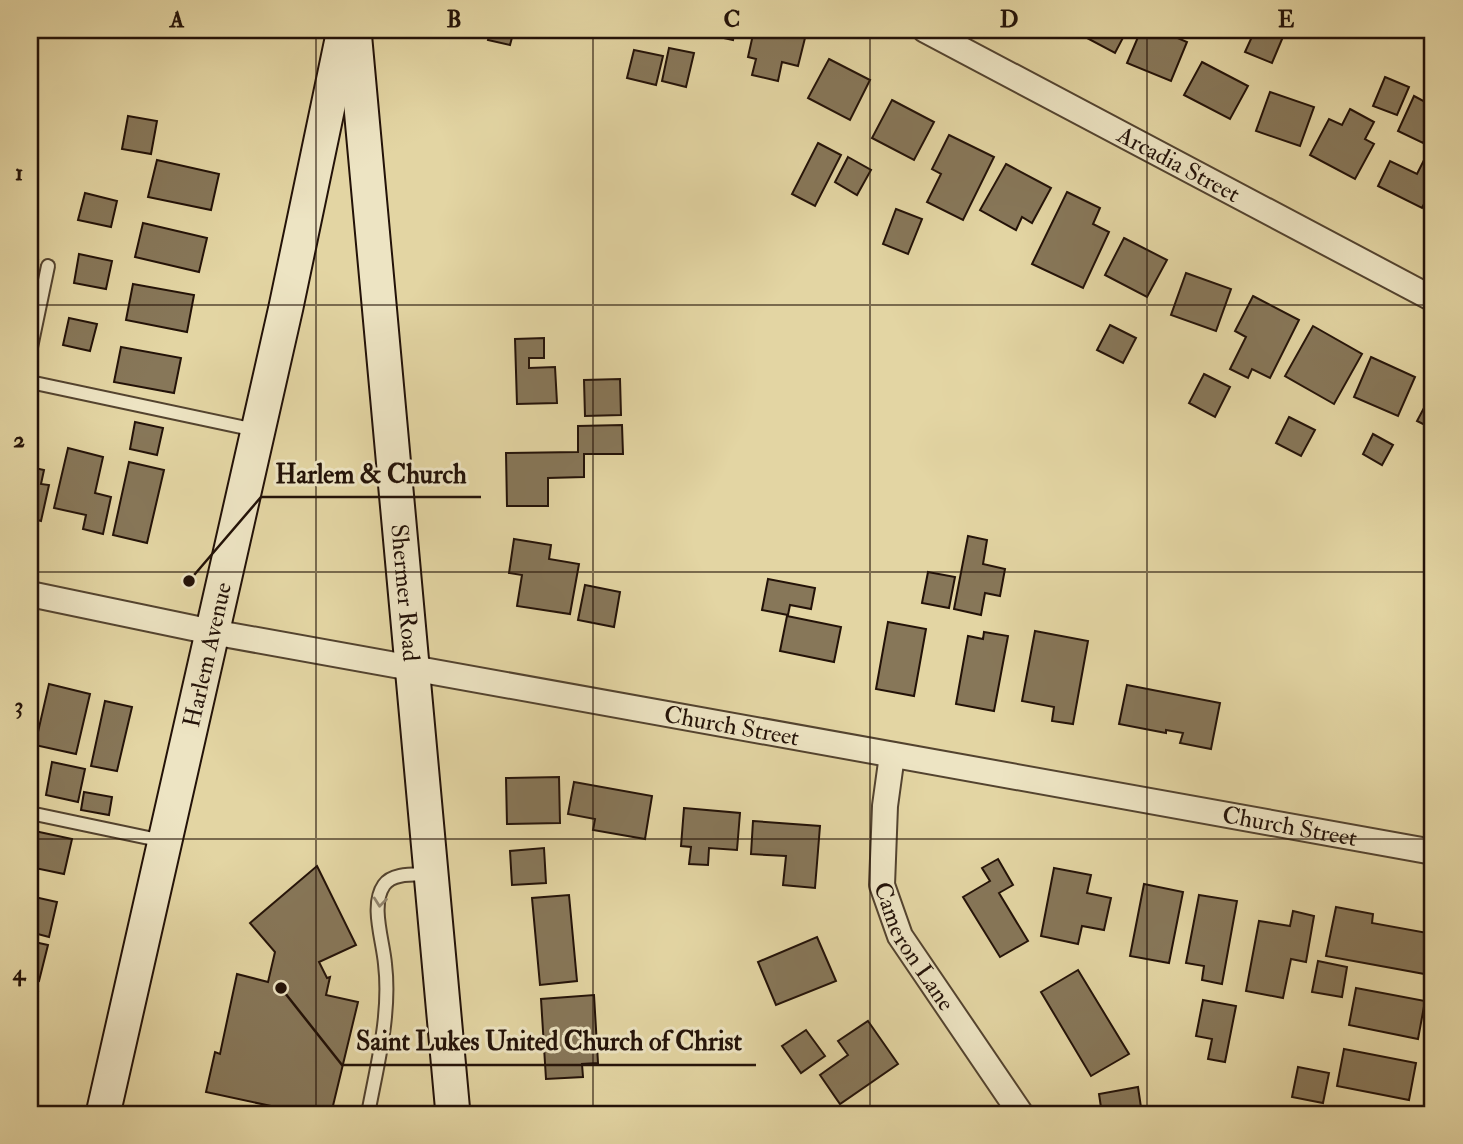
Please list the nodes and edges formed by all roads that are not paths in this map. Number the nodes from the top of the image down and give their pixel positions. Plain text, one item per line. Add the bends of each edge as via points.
1 (344, 30) edge
2 (354, 30) edge
3 (925, 30) edge
4 (48, 266) dead end
5 (1433, 299) edge
6 (30, 352) edge
7 (30, 382) edge
8 (258, 430) junction
9 (30, 594) edge
10 (212, 632) junction
11 (412, 668) junction
12 (892, 755) junction
13 (30, 813) edge
14 (165, 841) junction
15 (1433, 852) edge
16 (430, 874) junction
17 (103, 1114) edge
18 (368, 1114) edge
19 (453, 1114) edge
20 (1021, 1114) edge

1 - 8 main road, Harlem Avenue
2 - 11 main road, Shermer Road
3 - 5 street, Arcadia Street
4 - 6 lane
7 - 8 lane
8 - 10 main road, Harlem Avenue
9 - 10 street, Church Street
10 - 11 street, Church Street
10 - 14 main road, Harlem Avenue
11 - 12 street, Church Street
11 - 16 main road, Shermer Road
12 - 15 street, Church Street
12 - 20 street, Cameron Lane via 882,885 900,936
13 - 14 lane
14 - 17 main road, Harlem Avenue
16 -> 18 lane via 395,877 379,895 386,1004
16 - 19 main road, Shermer Road

